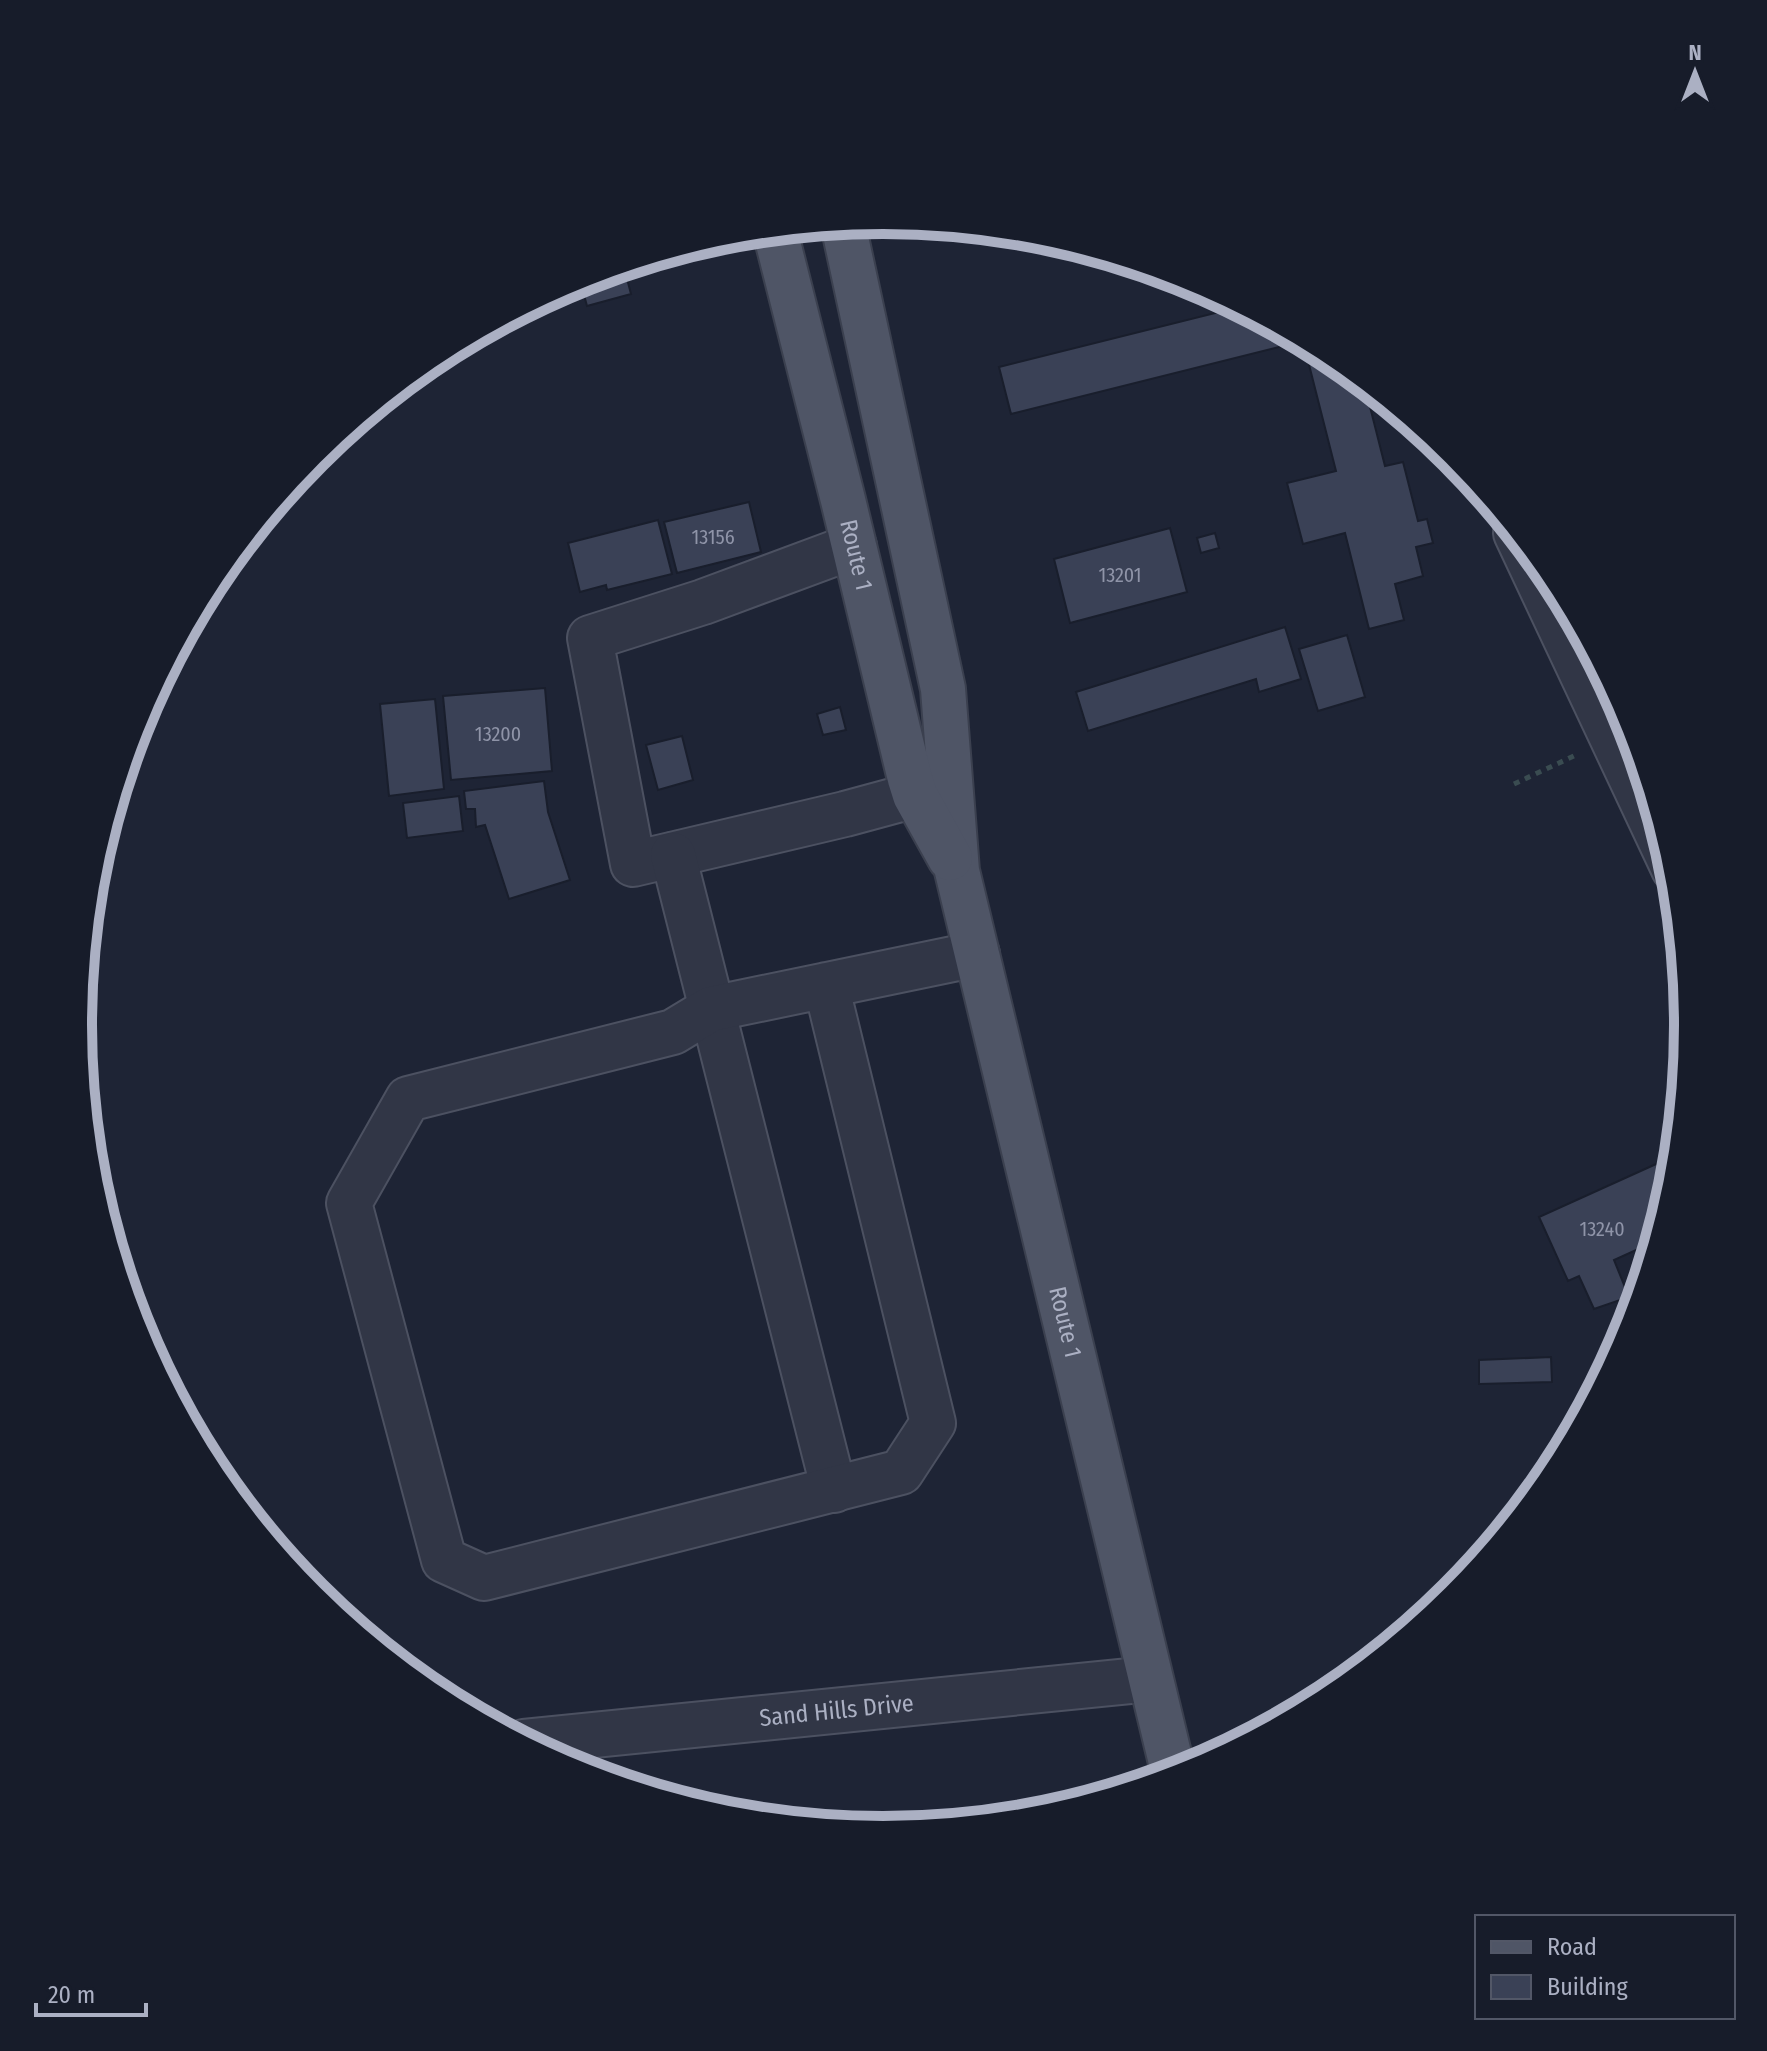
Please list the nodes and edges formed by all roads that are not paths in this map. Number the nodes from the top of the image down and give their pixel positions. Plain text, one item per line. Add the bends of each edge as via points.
1 (845, 235) edge
2 (778, 241) edge
3 (854, 546) junction
4 (1539, 582) edge
5 (915, 795) junction
6 (1642, 801) edge
7 (673, 855) junction
8 (957, 871) junction
9 (977, 954) junction
10 (826, 985) junction
11 (711, 1009) junction
12 (834, 1490) junction
13 (1150, 1679) junction
14 (544, 1740) edge
15 (1171, 1763) edge

1 - 8 main road, Route 1 via 943,689
2 - 3 main road, Route 1
3 - 5 main road, Route 1
3 - 7 street via 590,638 633,864
4 - 6 street
5 - 7 street
5 - 8 main road, Route 1
7 - 11 street
8 - 9 main road, Route 1
9 - 10 street
9 - 13 main road, Route 1
10 - 11 street
10 - 12 street via 933,1423 901,1472
11 - 12 street
11 - 12 street via 673,1032 408,1099 349,1203 444,1560 484,1578
13 - 14 street, Sand Hills Drive
13 - 15 main road, Route 1

